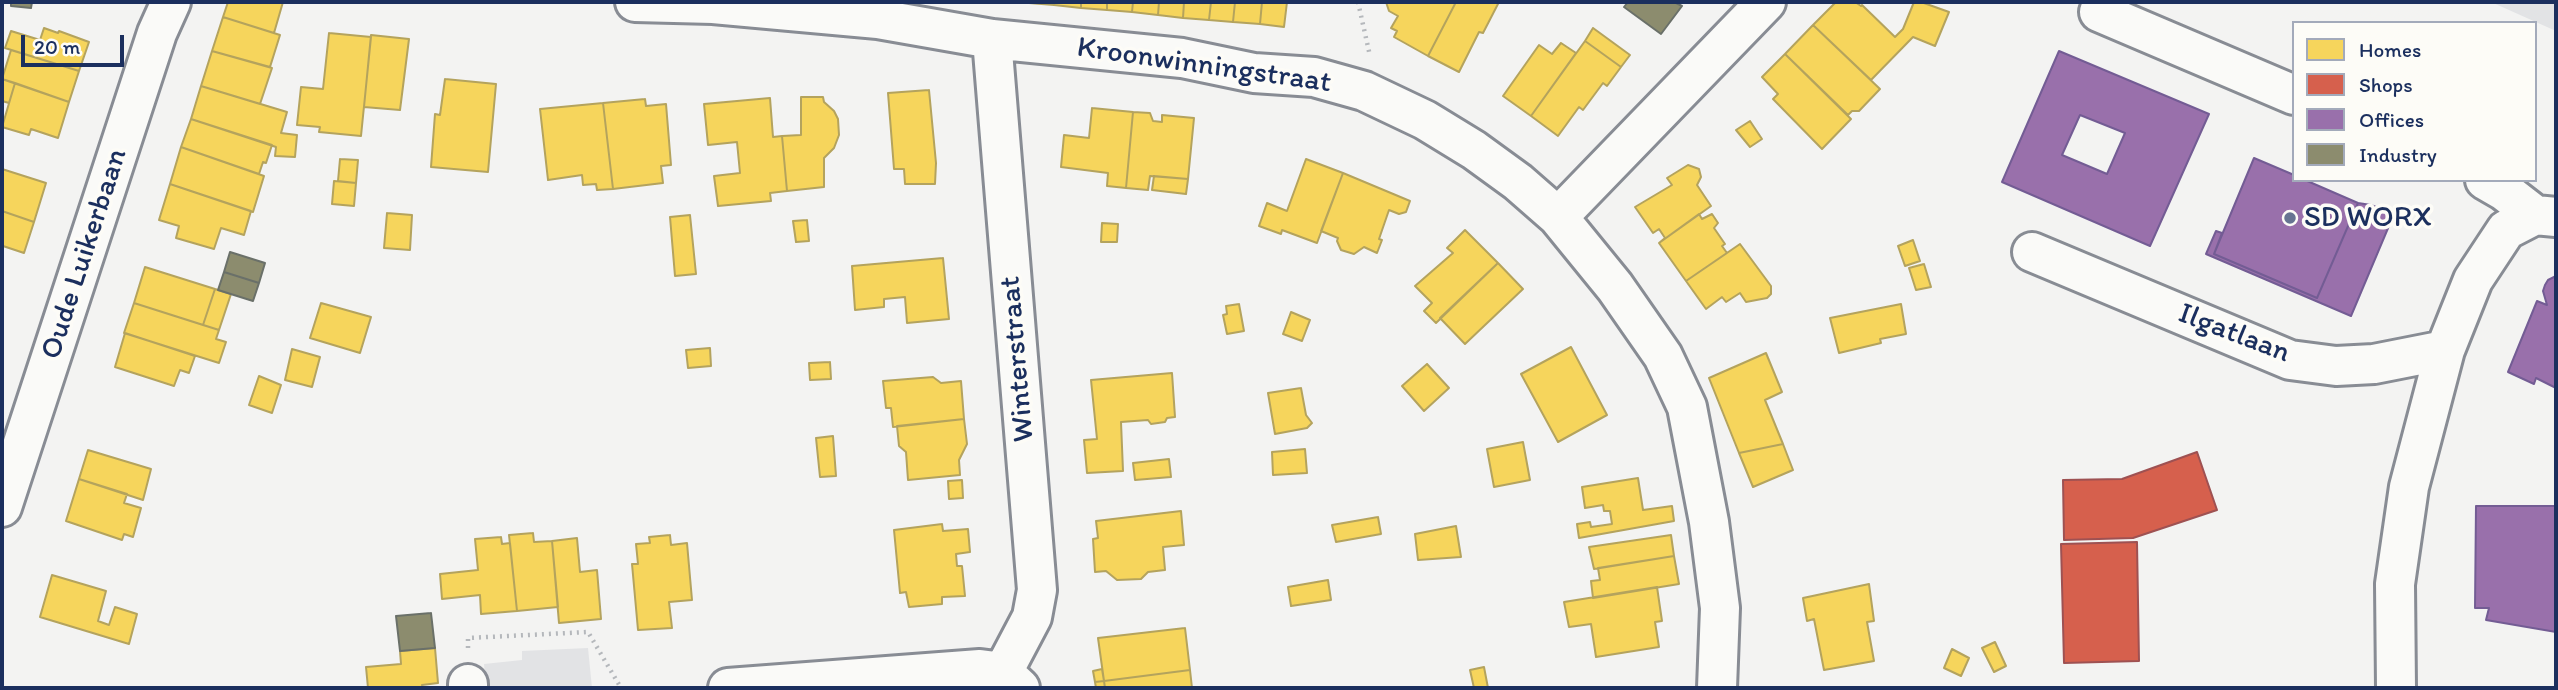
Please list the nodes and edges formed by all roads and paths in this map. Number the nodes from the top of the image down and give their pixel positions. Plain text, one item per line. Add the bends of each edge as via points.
1 (171, 2) edge
2 (635, 2) edge
3 (1357, 2) edge
4 (1766, 2) edge
5 (2099, 12) dead end
6 (912, 13) edge
7 (992, 39) junction
8 (1364, 91) junction
9 (2292, 94) edge
10 (2488, 182) edge
11 (2545, 216) edge
12 (1558, 217) junction
13 (2032, 252) dead end
14 (2445, 351) junction
15 (2, 508) edge
16 (1011, 680) edge
17 (468, 686) edge
18 (621, 688) edge
19 (729, 688) edge
20 (1717, 688) edge
21 (2396, 688) edge

1 - 15 street, Oude Luikerbaan
2 - 6 street, Kroonwinningstraat via 878,19
3 - 8 path via 1370,59
4 - 12 street
5 - 9 street
6 - 7 street, Kroonwinningstraat
7 - 8 street, Kroonwinningstraat via 1182,58 1254,73 1314,77
7 - 16 street, Winterstraat via 1037,590
8 - 12 street, Kroonwinningstraat via 1474,150
10 - 11 street
11 - 14 street via 2506,230 2473,280
12 - 20 street, Kroonwinningstraat via 1615,286 1663,356 1687,407 1720,608
13 - 14 street, Ilgatlaan via 2290,359 2336,366
14 - 21 street via 2409,487 2395,584
16 - 19 street, Winterstraat via 980,669
17 - 18 path via 468,638 588,632

